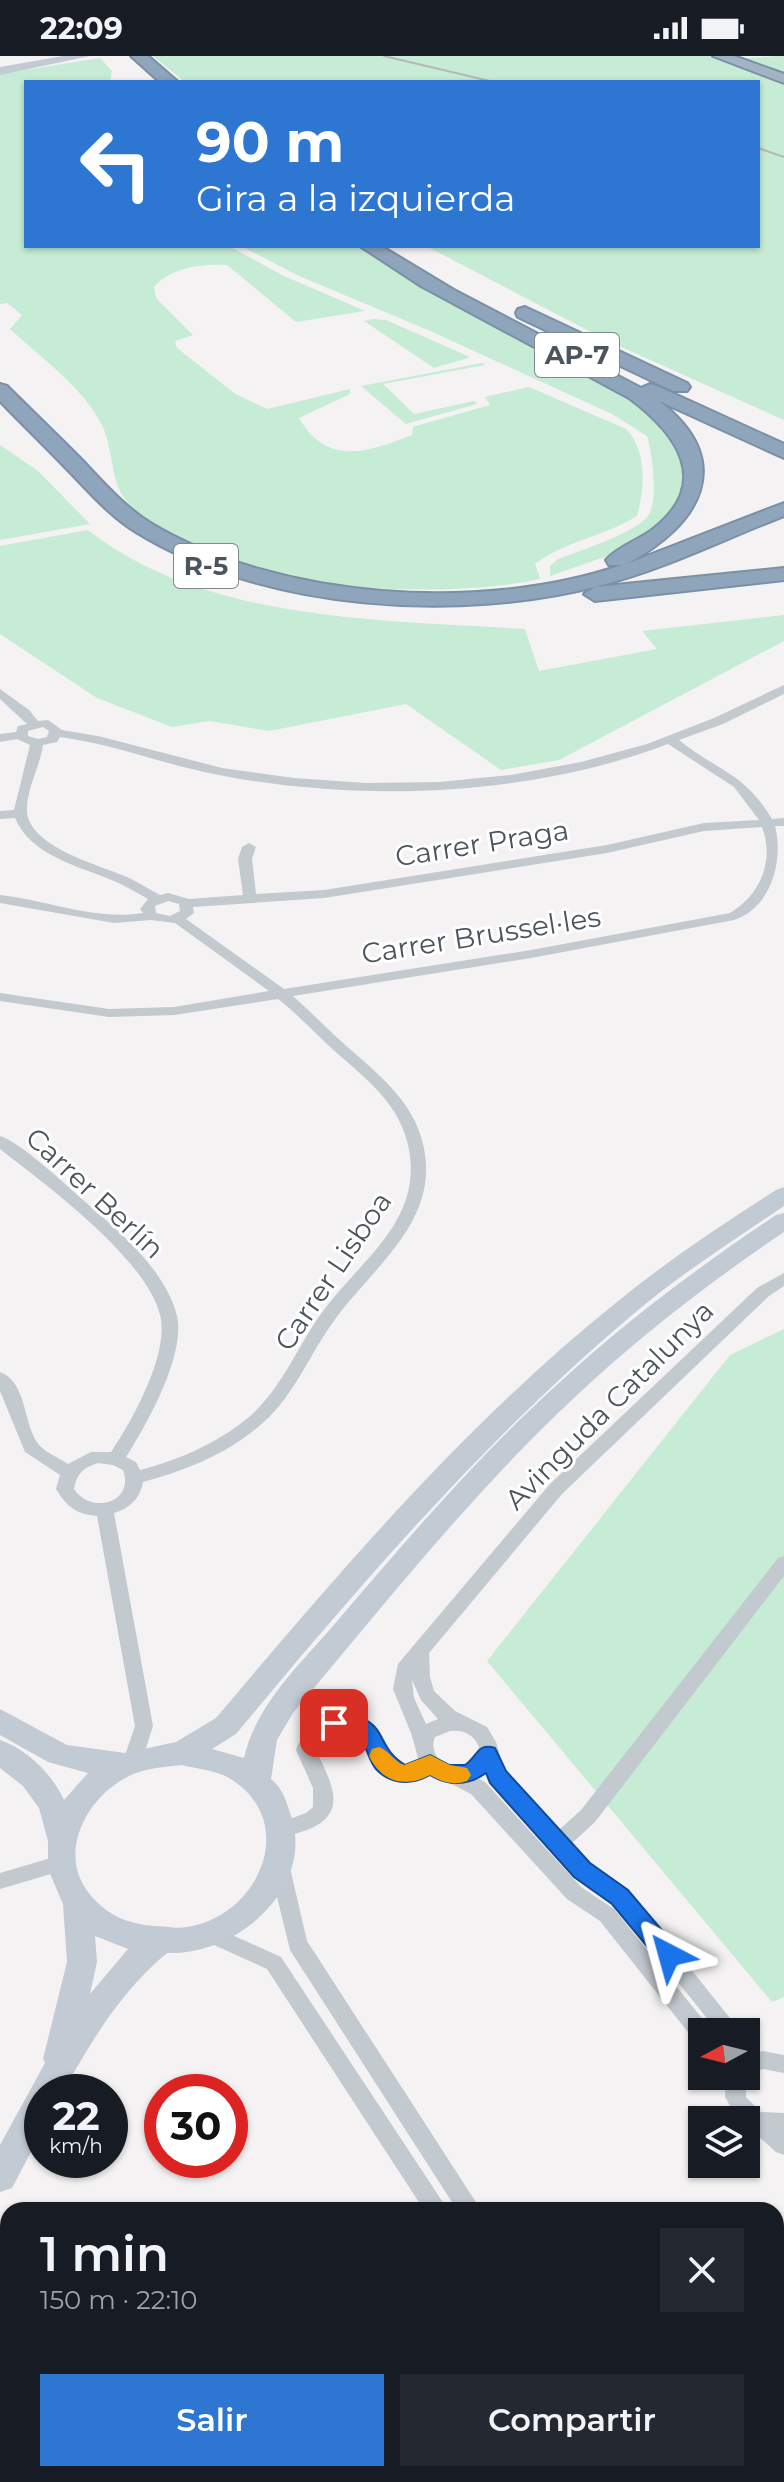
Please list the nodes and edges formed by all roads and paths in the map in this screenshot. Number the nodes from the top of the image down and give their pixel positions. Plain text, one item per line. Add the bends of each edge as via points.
1 (53, 56) edge
2 (84, 56) edge
3 (720, 56) edge
4 (730, 56) edge
5 (749, 56) edge
6 (764, 56) edge
7 (132, 60) edge
8 (0, 65) edge
9 (784, 66) edge
10 (0, 71) edge
11 (784, 77) edge
12 (145, 80) edge
13 (167, 80) edge
14 (375, 248) edge
15 (376, 248) edge
16 (407, 248) edge
17 (426, 259) dead end
18 (508, 304) dead end
19 (0, 390) edge
20 (0, 404) edge
21 (784, 434) edge
22 (784, 452) edge
23 (784, 509) edge
24 (784, 516) edge
25 (784, 574) edge
26 (436, 596) junction
27 (465, 603) junction
28 (784, 689) edge
29 (0, 693) edge
30 (34, 724) junction
31 (57, 733) junction
32 (20, 735) junction
33 (0, 738) edge
34 (672, 741) junction
35 (37, 743) junction
36 (20, 814) junction
37 (0, 815) edge
38 (784, 822) edge
39 (767, 823) junction
40 (249, 847) dead end
41 (0, 899) edge
42 (157, 899) junction
43 (250, 899) junction
44 (187, 903) junction
45 (151, 916) junction
46 (178, 919) junction
47 (282, 994) junction
48 (0, 997) edge
49 (0, 1141) edge
50 (784, 1195) edge
51 (784, 1221) edge
52 (784, 1278) edge
53 (0, 1378) edge
54 (116, 1459) junction
55 (69, 1473) junction
56 (136, 1478) junction
57 (105, 1510) junction
58 (784, 1563) edge
59 (420, 1654) junction
60 (0, 1720) edge
61 (459, 1722) junction
62 (424, 1742) junction
63 (0, 1752) edge
64 (182, 1753) junction
65 (487, 1754) junction
66 (129, 1763) junction
67 (430, 1764) junction
68 (453, 1775) junction
69 (256, 1781) junction
70 (283, 1830) junction
71 (558, 1843) junction
72 (61, 1850) junction
73 (280, 1868) junction
74 (0, 1881) edge
75 (78, 1904) junction
76 (210, 1934) junction
77 (158, 1942) junction
78 (689, 2018) edge
79 (720, 2018) edge
80 (52, 2074) edge
81 (58, 2074) edge
82 (760, 2122) edge
83 (784, 2123) edge
84 (760, 2124) edge
85 (24, 2133) edge
86 (784, 2145) edge
87 (0, 2177) edge
88 (432, 2202) edge
89 (465, 2202) edge

1 - 8 main road
2 - 10 main road
3 - 11 highway
4 - 11 highway
5 - 9 highway
6 - 9 highway
7 - 12 highway
7 - 13 highway
14 - 26 highway via 423,280 640,396 672,422 694,465 691,494 681,512 630,554 554,580
15 - 22 highway, AP-7 via 614,373
16 - 17 highway
18 - 21 highway, AP-7
19 - 26 highway via 125,514 194,554 316,589
20 - 27 highway, R-5 via 119,518 189,559 240,578 318,596
23 - 26 highway via 652,562 583,583 502,596
24 - 27 highway, R-5 via 605,582
25 - 27 highway, R-5
28 - 34 street
29 - 30 street
30 - 31 street via 49,725
30 - 32 street
31 - 34 street via 239,775 384,786 520,778
31 - 35 street
32 - 33 street
32 - 35 street
34 - 39 street, Carrer Brussel·les via 741,786
35 - 36 street
36 - 37 street
36 - 42 street via 25,826 50,848
38 - 39 street, Carrer Praga
39 - 43 street, Carrer Praga via 704,827 607,849 324,894
39 - 47 street, Carrer Brussel·les via 774,855 771,872 757,901 734,916
40 - 43 street via 245,859
41 - 45 street via 109,918
42 - 44 street, Carrer Praga via 175,897
42 - 45 street via 148,906
43 - 44 street, Carrer Praga
44 - 46 street via 187,913
45 - 46 street
46 - 47 street, Carrer Lisboa
47 - 48 street, Carrer Brussel·les via 134,1014
47 - 56 street, Carrer Lisboa via 376,1080 403,1113 418,1160 411,1209 328,1317 272,1405 209,1452
49 - 54 street, Carrer Berlín via 110,1235 154,1283 167,1308 164,1363
50 - 64 main road via 669,1274 539,1379 436,1484 226,1726
51 - 69 main road via 616,1346 484,1472 283,1705 261,1740
52 - 59 street, Avinguda Catalunya via 556,1489
53 - 55 street via 12,1395 31,1448
54 - 55 street via 87,1460
54 - 56 street via 130,1466
55 - 57 street via 65,1489 74,1504
56 - 57 street via 128,1499
57 - 66 street via 144,1726
58 - 71 street via 588,1816
59 - 61 street via 424,1694
59 - 62 street, Avinguda Catalunya via 405,1669 401,1686
60 - 66 main road via 58,1755 94,1764
61 - 62 street via 439,1725
61 - 65 street via 484,1737
62 - 67 street
63 - 72 main road via 46,1789 56,1810
64 - 66 main road
64 - 69 main road via 223,1761
65 - 68 street via 477,1769
65 - 71 street via 498,1777
66 - 72 main road via 83,1795 69,1815
67 - 68 street
67 - 70 street via 414,1773 396,1773 384,1763 366,1729 344,1722 325,1725 311,1736 306,1750 323,1788 323,1810
68 - 78 street via 478,1788 574,1893 607,1915
69 - 70 main road via 274,1804
70 - 73 main road
71 - 79 street via 588,1876 628,1905
72 - 74 street
72 - 75 main road via 67,1884
73 - 76 main road via 265,1895 241,1918
73 - 89 street via 297,1944
75 - 77 main road via 112,1930
75 - 80 main road via 82,1962
76 - 77 main road
76 - 88 street via 274,1963
77 - 81 main road via 121,1978
82 - 83 street
84 - 86 street
85 - 87 main road

